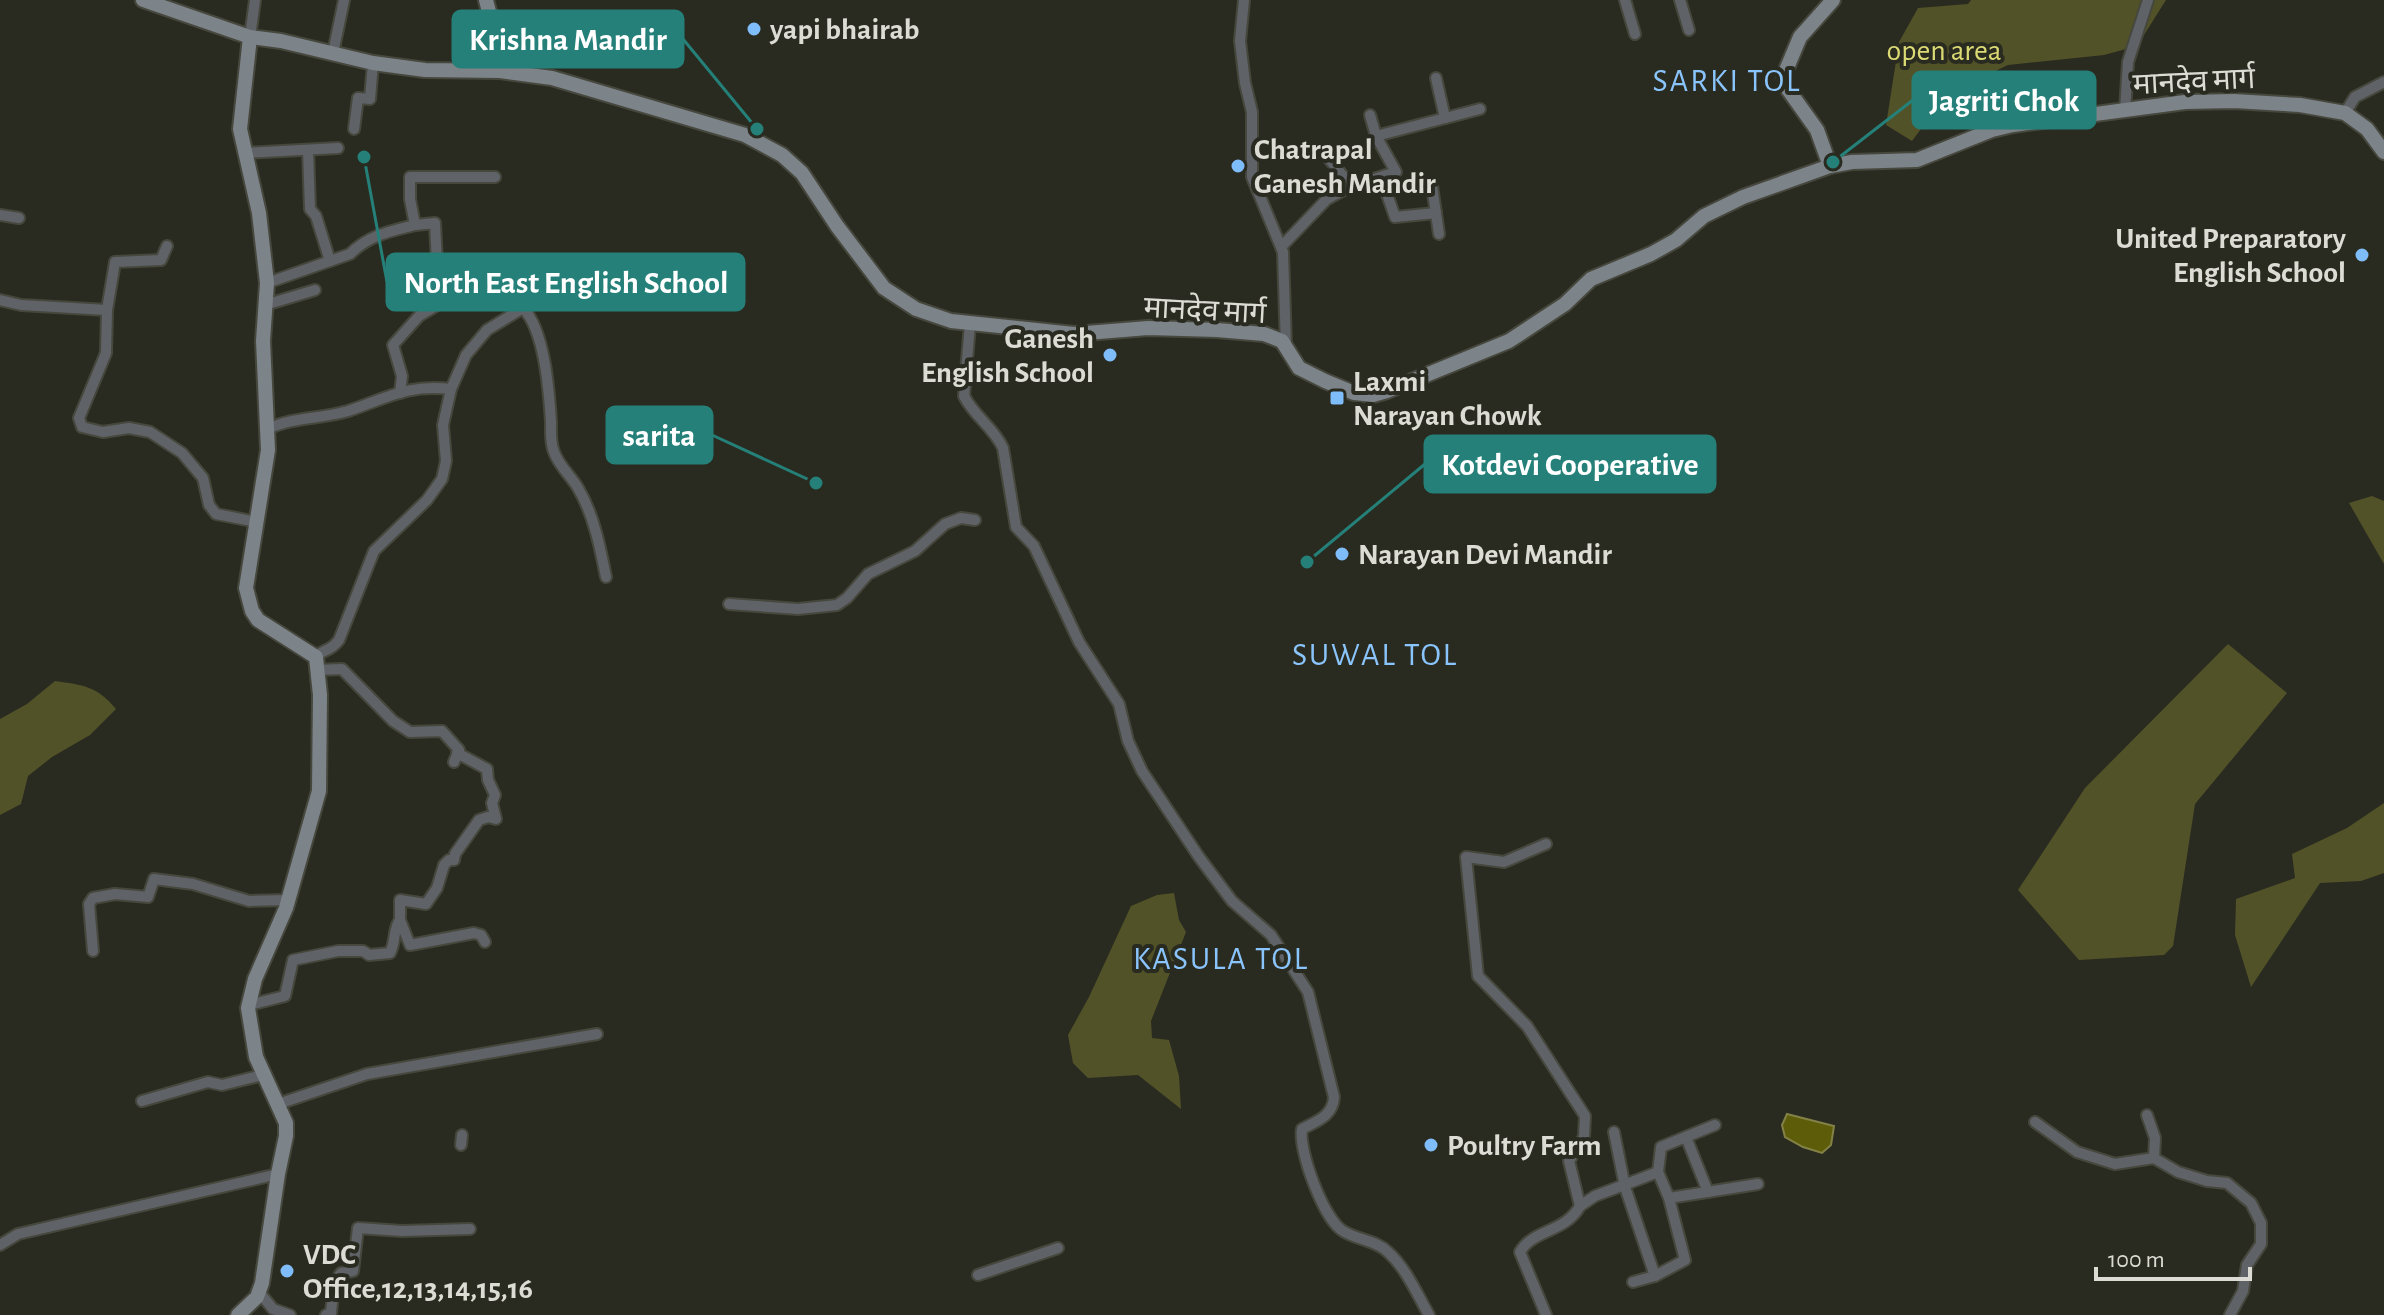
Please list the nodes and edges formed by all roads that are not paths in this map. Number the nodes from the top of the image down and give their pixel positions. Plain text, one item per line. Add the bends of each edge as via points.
1 (143, 0) edge
2 (255, 0) edge
3 (344, 0) edge
4 (486, 0) edge
5 (1244, 0) edge
6 (1625, 0) edge
7 (1680, 0) edge
8 (1833, 0) edge
9 (2148, 0) edge
10 (1689, 30) dead end
11 (1635, 34) dead end
12 (250, 37) junction
13 (333, 53) junction
14 (373, 63) junction
15 (500, 71) junction
16 (1436, 78) dead end
17 (2384, 82) edge
18 (1480, 109) dead end
19 (2125, 111) junction
20 (2345, 113) junction
21 (1370, 115) dead end
22 (1445, 118) junction
23 (354, 129) dead end
24 (1376, 136) junction
25 (338, 148) dead end
26 (308, 150) junction
27 (1322, 150) dead end
28 (2384, 152) edge
29 (244, 153) junction
30 (1830, 166) junction
31 (495, 177) dead end
32 (1381, 177) junction
33 (1351, 186) junction
34 (1432, 186) dead end
35 (1436, 213) junction
36 (0, 215) edge
37 (19, 218) dead end
38 (415, 225) junction
39 (1439, 234) dead end
40 (167, 246) dead end
41 (1282, 246) junction
42 (330, 261) junction
43 (267, 283) junction
44 (315, 290) dead end
45 (0, 300) edge
46 (265, 305) junction
47 (107, 310) junction
48 (970, 324) junction
49 (1286, 348) junction
50 (451, 389) junction
51 (400, 393) junction
52 (268, 429) junction
53 (975, 520) dead end
54 (257, 522) junction
55 (606, 577) dead end
56 (729, 604) dead end
57 (316, 664) junction
58 (1546, 844) dead end
59 (288, 900) junction
60 (400, 920) junction
61 (485, 942) dead end
62 (93, 951) dead end
63 (249, 1005) junction
64 (597, 1034) dead end
65 (263, 1075) junction
66 (142, 1101) dead end
67 (278, 1104) junction
68 (2147, 1115) dead end
69 (2035, 1122) dead end
70 (1715, 1125) dead end
71 (1614, 1132) dead end
72 (1686, 1137) junction
73 (2154, 1158) junction
74 (1658, 1172) junction
75 (278, 1174) junction
76 (1758, 1184) dead end
77 (1625, 1187) junction
78 (1708, 1192) junction
79 (1669, 1198) junction
80 (1580, 1206) junction
81 (470, 1229) dead end
82 (0, 1245) edge
83 (1058, 1248) dead end
84 (978, 1275) dead end
85 (1655, 1276) junction
86 (1633, 1282) dead end
87 (259, 1292) junction
88 (238, 1315) edge
89 (290, 1315) edge
90 (326, 1315) edge
91 (1429, 1315) edge
92 (1546, 1315) edge
93 (2230, 1315) edge

1 - 12 main road, मानदेव मार्ग
2 - 12 street
3 - 13 street
4 - 15 main road
5 - 41 street via 1240,41 1252,112 1252,177
6 - 11 street
7 - 10 street
8 - 30 main road via 1800,37 1784,75 1787,88 1817,130
9 - 19 street via 2128,62
12 - 13 main road, मानदेव मार्ग
12 - 29 main road via 240,129
13 - 14 main road, मानदेव मार्ग
14 - 15 main road, मानदेव मार्ग
14 - 23 street via 370,99 358,98
15 - 48 main road, मानदेव मार्ग via 600,91 768,146 802,173 884,288 916,309
16 - 22 street
17 - 20 street via 2355,97
18 - 22 street
19 - 20 main road, मानदेव मार्ग via 2234,101
19 - 30 main road, मानदेव मार्ग via 2013,125 1917,160
20 - 28 main road via 2367,129
21 - 24 street
22 - 24 street
24 - 32 street via 1396,172
25 - 26 street
26 - 29 street
26 - 42 street via 310,209
27 - 33 street
29 - 43 main road via 259,213
30 - 49 main road, मानदेव मार्ग via 1725,205 1651,254 1591,279 1524,333 1387,391 1354,393 1299,368
31 - 38 street via 410,177
32 - 33 street
32 - 35 street via 1395,217
33 - 41 street via 1327,199
34 - 35 street
35 - 39 street
36 - 37 street
38 - 42 street via 391,229
38 - 51 street via 435,223 439,304 419,316 393,345 402,376
40 - 47 street via 161,260 115,262
41 - 49 street
42 - 43 street
43 - 46 main road
44 - 46 street
45 - 47 street
46 - 52 main road
47 - 54 street via 106,353 79,418 82,427 150,432 182,453 203,478 216,514
48 - 49 main road, मानदेव मार्ग via 1074,334 1217,330 1264,334
48 - 91 street via 964,396 1003,448 1016,527 1034,546 1079,642 1119,704 1142,771 1207,868 1232,901 1271,935 1308,992 1334,1097 1328,1114 1302,1129 1312,1182 1336,1225 1386,1250 1401,1267
50 - 51 street
50 - 55 street via 466,355 487,330 523,308 540,343 554,454 586,505
50 - 57 street via 443,425 442,479 374,551 339,640 332,650 320,653
51 - 52 street
52 - 54 main road
53 - 56 street via 945,524 915,551 868,574 837,605 798,609
54 - 57 main road via 246,588 252,611 266,626 308,650
57 - 59 main road via 319,791
57 - 60 street via 342,669 393,721 410,732 442,731 459,750 456,758 487,769 496,819 479,820 454,860 444,865 426,904 400,900
58 - 80 street via 1504,862 1466,857 1478,976 1527,1026 1585,1116 1584,1137 1569,1161
59 - 62 street via 249,901 154,879 148,897 93,898
59 - 63 main road
60 - 61 street via 410,945 474,933
60 - 63 street via 390,953 338,951 293,960 285,996
63 - 65 main road via 251,1040
64 - 67 street via 379,1071
65 - 66 street via 222,1085 208,1082
65 - 67 main road
67 - 75 main road via 286,1136
68 - 73 street via 2155,1138
69 - 73 street via 2077,1152 2115,1164
70 - 72 street
71 - 77 street
72 - 74 street via 1661,1147
72 - 78 street
73 - 93 street via 2178,1172 2237,1189 2261,1223 2261,1244 2247,1265 2243,1291
74 - 77 street
74 - 79 street
75 - 82 street via 18,1234
75 - 87 main road
76 - 78 street
77 - 80 street
77 - 85 street
78 - 79 street
79 - 85 street via 1685,1260
80 - 92 street via 1573,1219 1525,1243 1520,1252
81 - 90 street via 358,1228 353,1271 341,1273 334,1283 331,1313
83 - 84 street
85 - 86 street
87 - 88 main road
87 - 89 street via 273,1309

